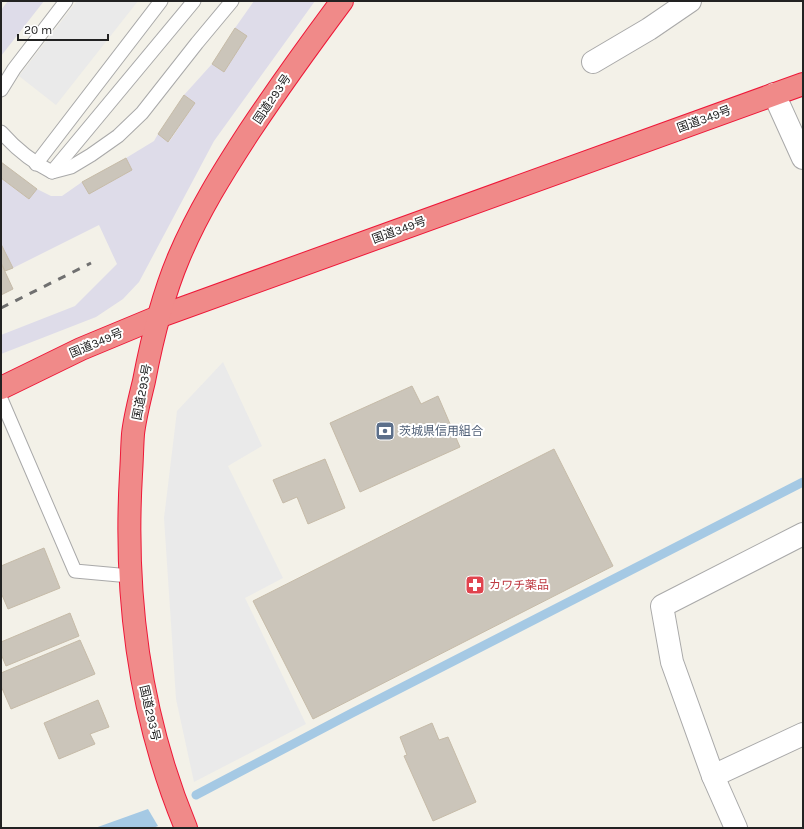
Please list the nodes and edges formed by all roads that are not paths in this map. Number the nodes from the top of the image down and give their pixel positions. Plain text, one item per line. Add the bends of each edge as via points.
1 (66, 1) edge
2 (162, 1) edge
3 (194, 1) edge
4 (232, 1) edge
5 (342, 1) edge
6 (690, 1) edge
7 (593, 62) dead end
8 (803, 84) edge
9 (1, 90) edge
10 (774, 94) junction
11 (1, 132) edge
12 (803, 158) edge
13 (36, 164) junction
14 (52, 172) junction
15 (158, 317) junction
16 (1, 388) edge
17 (1, 399) edge
18 (803, 534) edge
19 (130, 576) junction
20 (803, 734) edge
21 (713, 776) junction
22 (186, 828) edge
23 (736, 828) edge

1 - 9 lane via 14,68
2 - 13 lane
3 - 14 lane
4 - 14 lane via 142,113 118,136 71,167
5 - 15 highway, 国道293号 via 284,80 211,193 179,257
6 - 7 street
8 - 10 highway, 国道349号
10 - 12 street
10 - 15 highway, 国道349号
11 - 13 lane
13 - 14 lane
15 - 16 highway, 国道349号 via 42,367
15 - 19 highway, 国道293号 via 133,433 129,513
17 - 19 lane via 74,571
18 - 21 street via 662,606 672,662
19 - 22 highway, 国道293号 via 138,656 152,727
20 - 21 street
21 - 23 street

